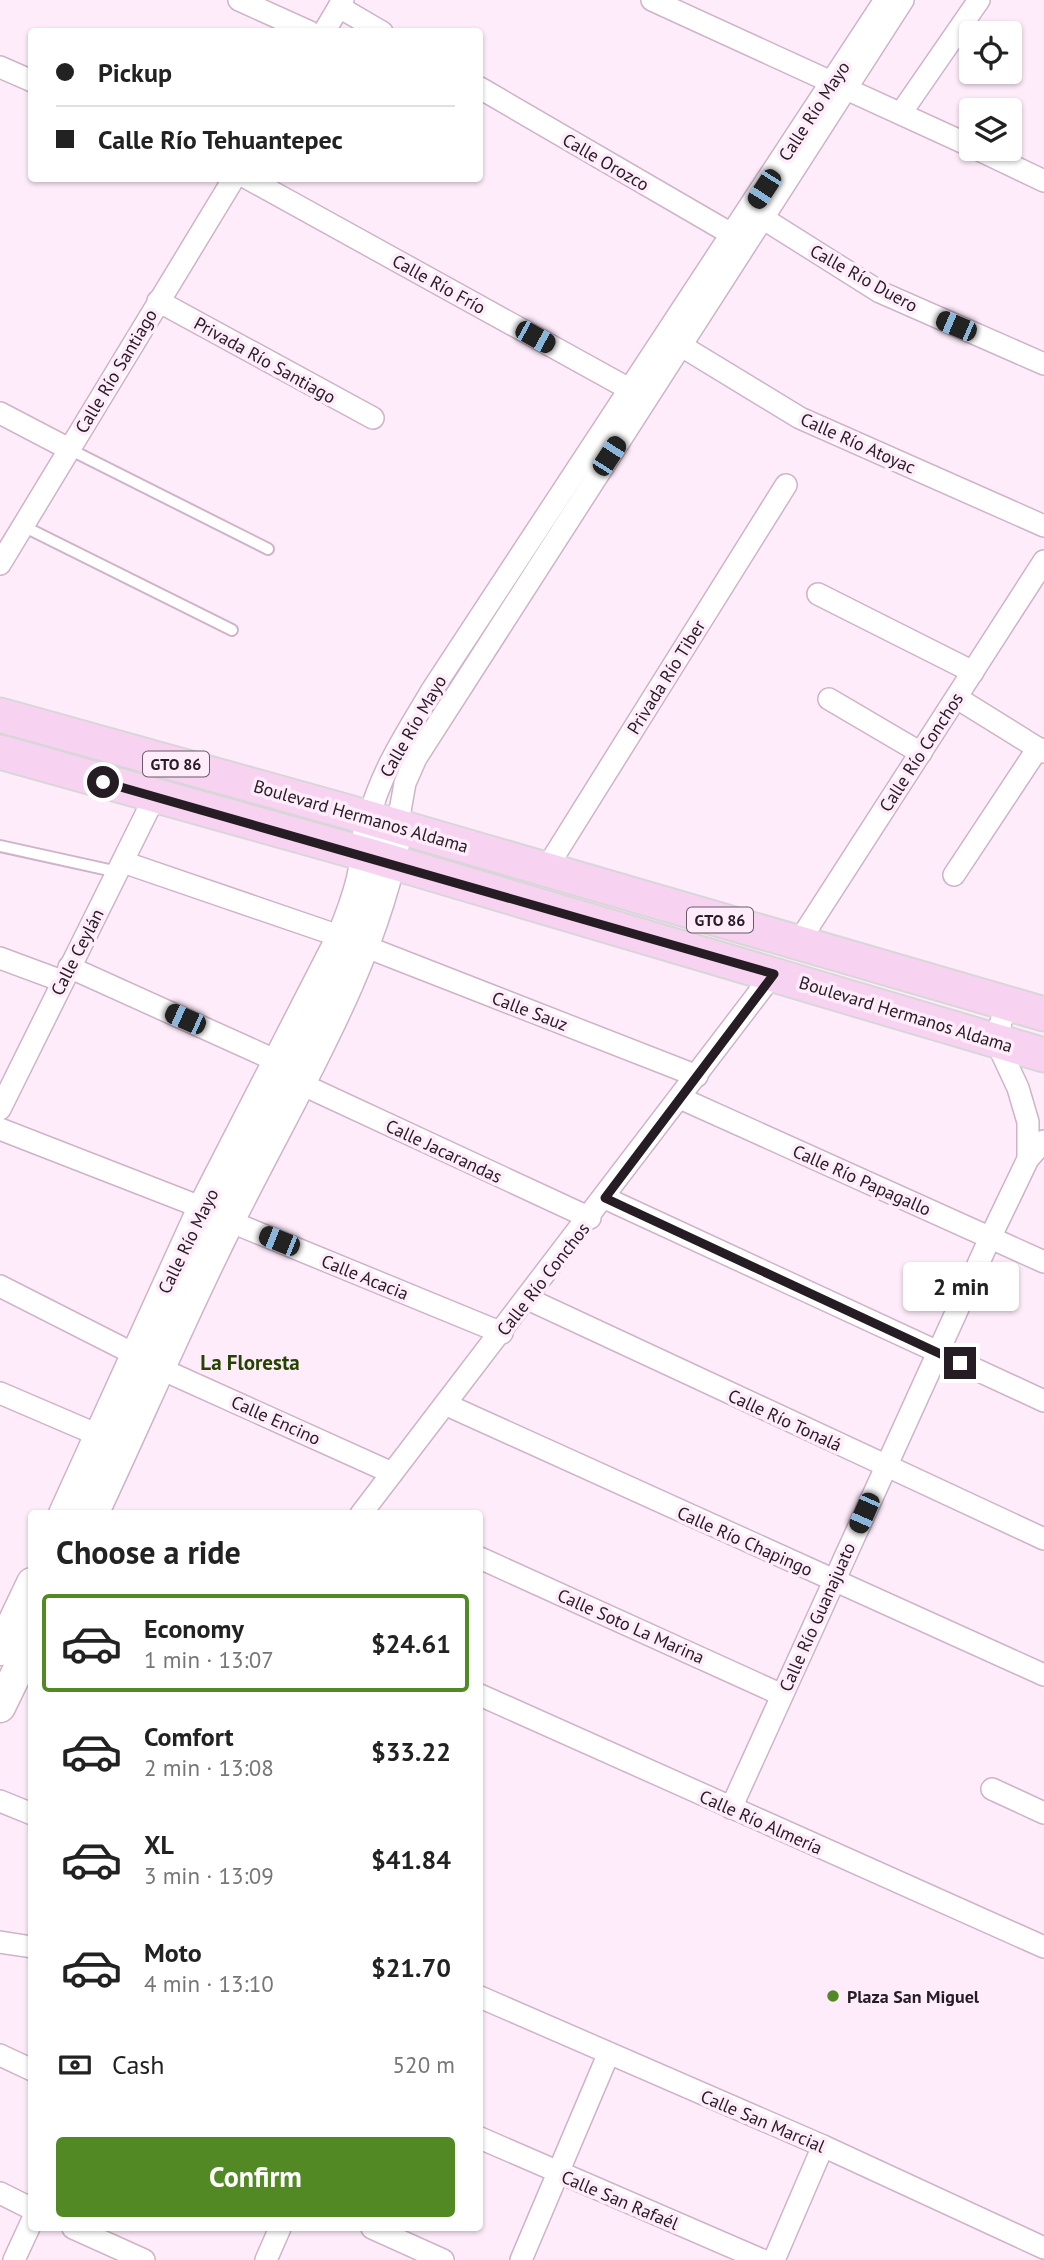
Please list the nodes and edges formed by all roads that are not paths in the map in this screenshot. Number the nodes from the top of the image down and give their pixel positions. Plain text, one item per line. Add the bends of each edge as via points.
1 (239, 0) edge
2 (652, 0) edge
3 (885, 0) edge
4 (904, 0) edge
5 (979, 0) edge
6 (341, 3) edge
7 (301, 28) edge
8 (326, 28) edge
9 (376, 28) edge
10 (0, 66) edge
11 (28, 79) edge
12 (840, 85) junction
13 (483, 90) edge
14 (901, 113) junction
15 (959, 140) edge
16 (1002, 161) edge
17 (1044, 181) edge
18 (232, 182) edge
19 (254, 182) edge
20 (764, 219) junction
21 (733, 235) junction
22 (158, 301) junction
23 (680, 345) junction
24 (1044, 364) edge
25 (631, 390) junction
26 (0, 413) edge
27 (373, 418) dead end
28 (69, 449) junction
29 (786, 485) dead end
30 (23, 526) junction
31 (1044, 526) edge
32 (268, 549) dead end
33 (1044, 561) edge
34 (0, 564) edge
35 (818, 594) dead end
36 (232, 629) dead end
37 (973, 672) junction
38 (432, 690) junction
39 (957, 698) junction
40 (829, 699) dead end
41 (451, 702) junction
42 (0, 715) edge
43 (1041, 750) edge
44 (0, 752) edge
45 (921, 753) junction
46 (155, 796) junction
47 (383, 823) junction
48 (0, 846) edge
49 (380, 859) junction
50 (120, 867) junction
51 (546, 869) junction
52 (954, 875) dead end
53 (353, 942) junction
54 (798, 943) junction
55 (0, 958) edge
56 (66, 974) junction
57 (774, 974) junction
58 (1006, 1003) junction
59 (1044, 1014) edge
60 (996, 1041) junction
61 (1044, 1055) edge
62 (277, 1061) junction
63 (696, 1076) junction
64 (5, 1083) edge
65 (299, 1083) junction
66 (680, 1098) junction
67 (0, 1109) edge
68 (0, 1129) edge
69 (1044, 1141) edge
70 (1028, 1159) junction
71 (605, 1198) junction
72 (216, 1214) junction
73 (590, 1218) junction
74 (990, 1238) junction
75 (1044, 1262) edge
76 (0, 1286) edge
77 (528, 1298) junction
78 (502, 1332) junction
79 (938, 1353) junction
80 (147, 1361) junction
81 (0, 1393) edge
82 (1044, 1401) edge
83 (447, 1405) junction
84 (98, 1435) junction
85 (885, 1467) junction
86 (392, 1473) junction
87 (84, 1510) edge
88 (371, 1510) edge
89 (1044, 1539) edge
90 (483, 1559) edge
91 (833, 1581) junction
92 (28, 1593) edge
93 (11, 1635) edge
94 (1044, 1675) edge
95 (782, 1695) junction
96 (483, 1696) edge
97 (0, 1707) edge
98 (992, 1789) dead end
99 (0, 1801) edge
100 (731, 1808) junction
101 (28, 1812) edge
102 (1044, 1813) edge
103 (0, 1942) edge
104 (28, 1946) edge
105 (1044, 1947) edge
106 (483, 1998) edge
107 (0, 2055) edge
108 (608, 2055) junction
109 (28, 2068) edge
110 (483, 2139) edge
111 (823, 2146) junction
112 (559, 2174) junction
113 (0, 2193) edge
114 (28, 2206) edge
115 (28, 2230) edge
116 (80, 2231) edge
117 (278, 2231) edge
118 (379, 2231) edge
119 (1044, 2248) edge
120 (15, 2260) edge
121 (144, 2260) edge
122 (266, 2260) edge
123 (443, 2260) edge
124 (522, 2260) edge
125 (762, 2260) edge
126 (774, 2260) edge

1 - 7 street
2 - 12 street
3 - 12 street, Calle Río Mayo
4 - 12 street, Calle Río Mayo
5 - 14 street
6 - 8 street
6 - 9 street
10 - 11 street
12 - 14 street
12 - 20 street, Calle Río Mayo
12 - 21 street, Calle Río Mayo
13 - 21 street, Calle Orozco
14 - 15 street
16 - 17 street
18 - 22 street, Calle Río Santiago
19 - 25 street, Calle Río Frío
20 - 23 street, Calle Río Mayo
20 - 24 street, Calle Río Duero via 880,292
21 - 25 street, Calle Río Mayo
22 - 27 street, Privada Río Santiago
22 - 28 street, Calle Río Santiago
23 - 31 street, Calle Río Atoyac via 800,418
23 - 41 street, Calle Río Mayo
25 - 38 street, Calle Río Mayo
26 - 28 street
28 - 30 street, Calle Río Santiago
28 - 32 lane
29 - 51 street, Privada Río Tiber
30 - 34 street, Calle Río Santiago
30 - 36 lane
33 - 37 street, Calle Río Conchos
35 - 37 street
37 - 39 street, Calle Río Conchos
38 - 41 street
38 - 47 street, Calle Río Mayo via 375,793
39 - 43 street
39 - 45 street, Calle Río Conchos
40 - 45 street
41 - 47 street, Calle Río Mayo
42 - 47 main road, Boulevard Hermanos Aldama / GTO 86
43 - 52 street
44 - 46 main road, Boulevard Hermanos Aldama / GTO 86
45 - 54 street, Calle Río Conchos
46 - 49 main road, Boulevard Hermanos Aldama / GTO 86
46 - 50 street, Calle Ceylán
47 - 49 street, Calle Río Mayo
47 - 51 main road, Boulevard Hermanos Aldama / GTO 86
48 - 50 lane
49 - 53 street, Calle Río Mayo
49 - 57 main road, Boulevard Hermanos Aldama / GTO 86
50 - 53 street, Calle Sauz
50 - 56 street, Calle Ceylán
51 - 54 main road, Boulevard Hermanos Aldama / GTO 86
53 - 62 street, Calle Río Mayo
53 - 63 street, Calle Sauz
53 - 65 street, Calle Río Mayo
54 - 58 main road, Boulevard Hermanos Aldama / GTO 86
55 - 56 street
56 - 62 street
56 - 64 street, Calle Ceylán
57 - 60 main road, Boulevard Hermanos Aldama / GTO 86
57 - 63 street, Calle Río Conchos
58 - 59 main road, Boulevard Hermanos Aldama / GTO 86
58 - 60 street
60 - 61 main road, Boulevard Hermanos Aldama / GTO 86
60 - 70 street, Calle Río Guanajuato via 1028,1122
62 - 72 street, Calle Río Mayo
63 - 66 street, Calle Río Conchos
64 - 67 street, Calle Ceylán
65 - 72 street, Calle Río Mayo
65 - 73 street, Calle Jacarandas
66 - 71 street, Calle Río Conchos
66 - 74 street, Calle Río Papagallo
68 - 72 street, Calle Acacia
69 - 70 street, Calle Río Guanajuato
70 - 74 street, Calle Río Guanajuato
71 - 73 street, Calle Río Conchos
71 - 79 street
72 - 78 street, Calle Acacia
72 - 80 street, Calle Río Mayo
73 - 77 street, Calle Río Conchos
74 - 75 street, Calle Río Papagallo
74 - 79 street, Calle Río Guanajuato
76 - 80 street, Calle Encino
77 - 78 street, Calle Río Conchos
77 - 85 street, Calle Río Tonalá
78 - 83 street, Calle Río Conchos
79 - 82 street
79 - 85 street, Calle Río Guanajuato
80 - 84 street, Calle Río Mayo
80 - 86 street, Calle Encino
80 - 87 street, Calle Río Mayo
81 - 84 street
83 - 86 street, Calle Río Conchos
83 - 91 street, Calle Río Chapingo
84 - 87 street, Calle Río Mayo
85 - 89 street, Calle Río Tonalá
85 - 91 street, Calle Río Guanajuato
86 - 88 street, Calle Río Conchos
90 - 95 street, Calle Soto La Marina
91 - 94 street, Calle Río Chapingo
91 - 95 street, Calle Río Guanajuato
92 - 93 street
93 - 97 street
95 - 100 street, Calle Río Guanajuato
96 - 100 street, Calle Río Almería
98 - 102 street
99 - 101 street
100 - 105 street, Calle Río Almería
103 - 104 street
106 - 108 street, Calle San Marcial
107 - 109 street
108 - 111 street, Calle San Marcial
108 - 112 street
110 - 112 street, Calle San Rafaél
111 - 119 street, Calle San Marcial
111 - 126 street
112 - 124 street
112 - 125 street, Calle San Rafaél
113 - 114 street
115 - 120 street
116 - 121 street
117 - 122 street
118 - 123 street

